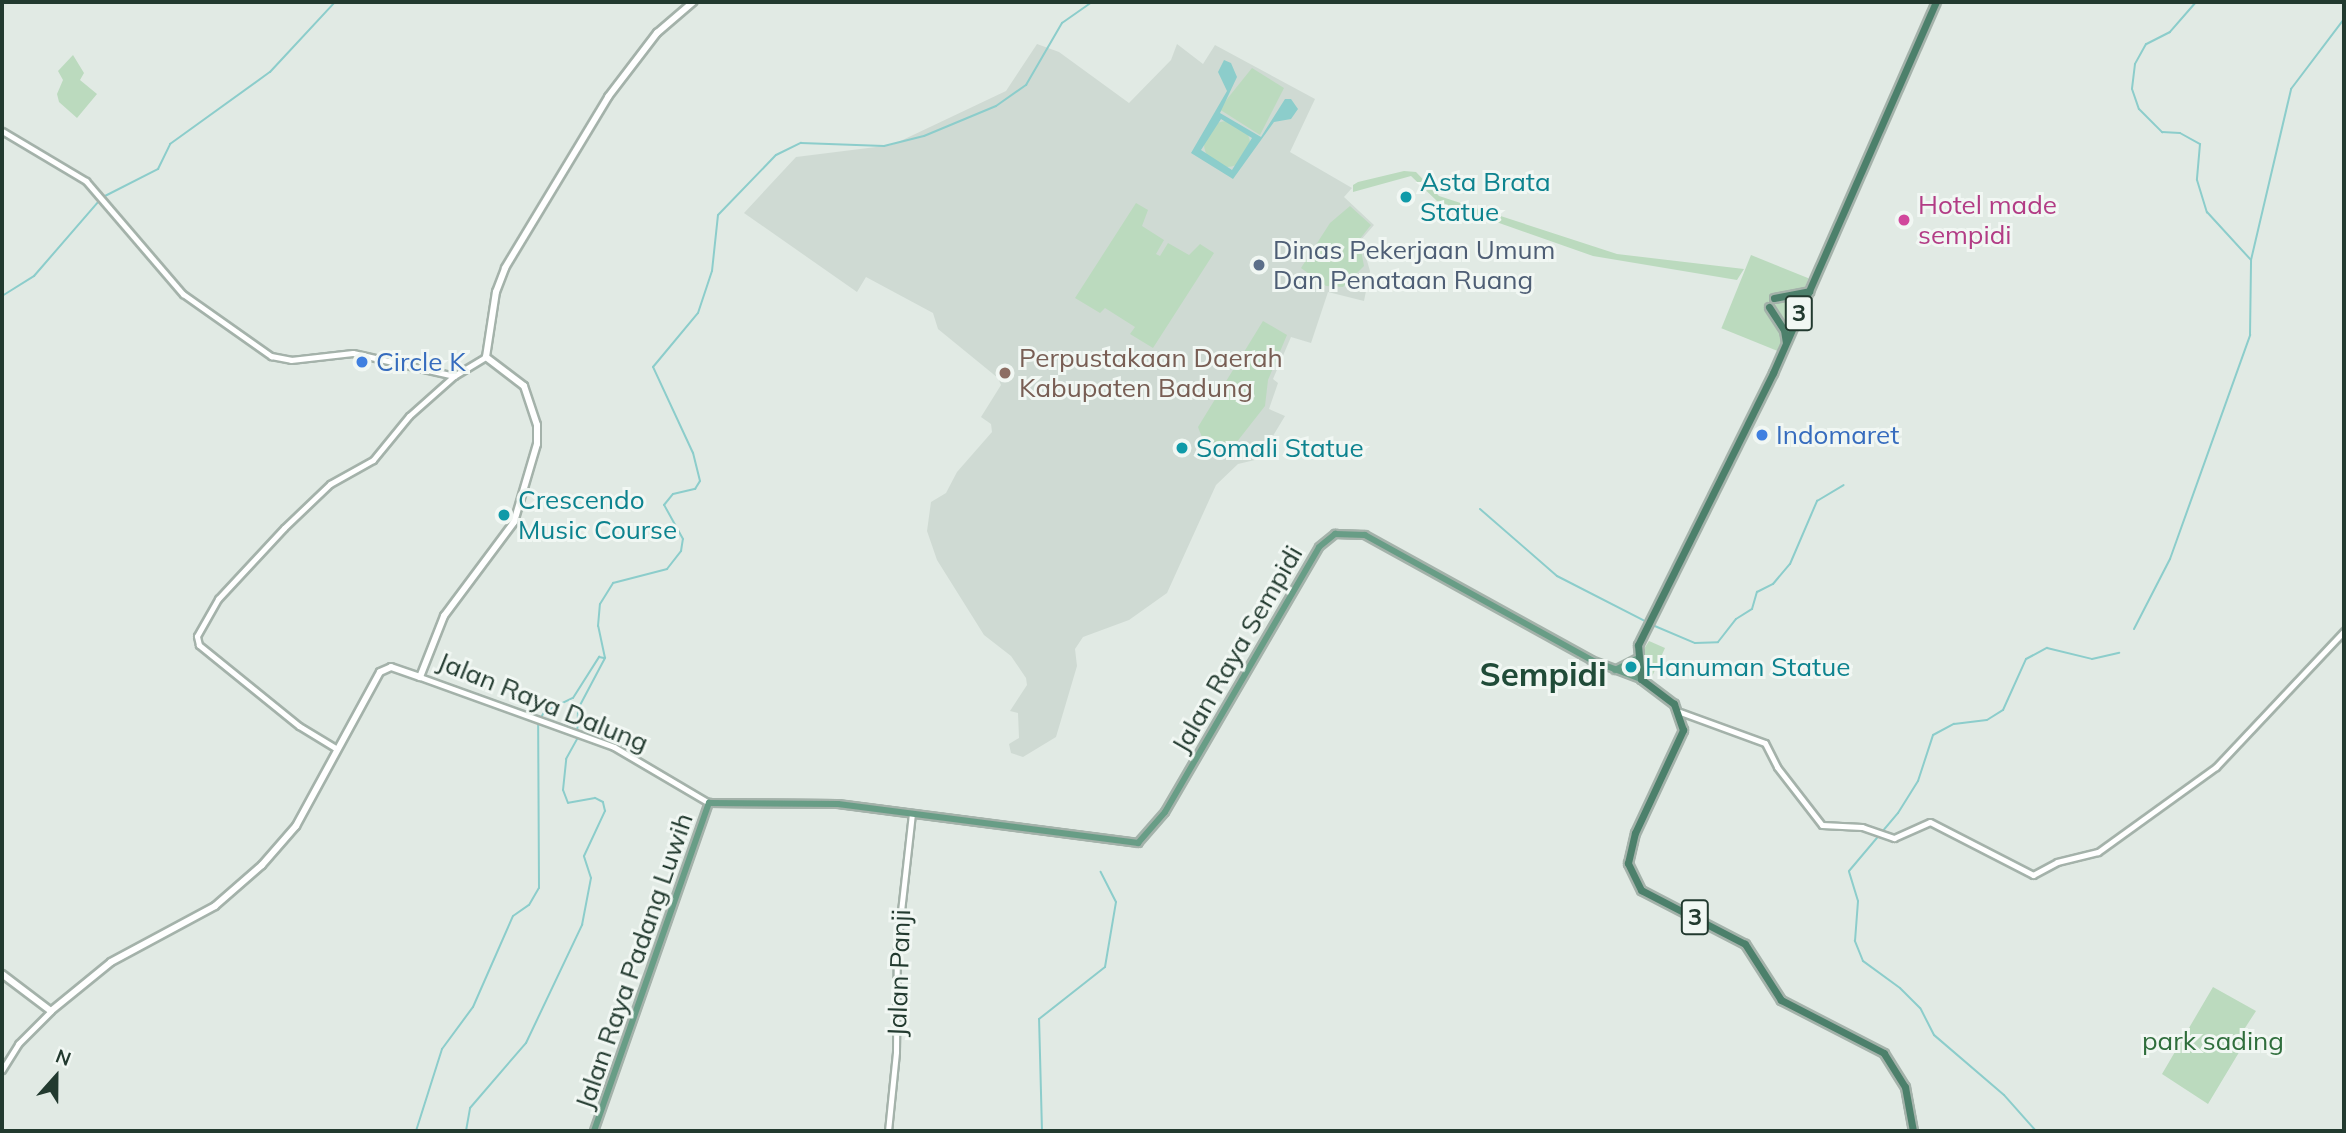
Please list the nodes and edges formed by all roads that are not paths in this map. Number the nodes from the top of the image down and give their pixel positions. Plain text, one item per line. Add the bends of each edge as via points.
1 (693, 2) edge
2 (1936, 2) edge
3 (2, 131) edge
4 (1809, 291) junction
5 (1774, 298) dead end
6 (1769, 307) dead end
7 (1785, 346) junction
8 (486, 357) junction
9 (454, 376) junction
10 (2344, 631) edge
11 (1637, 659) junction
12 (1613, 670) junction
13 (420, 677) junction
14 (1641, 679) junction
15 (1680, 712) junction
16 (337, 749) junction
17 (709, 803) junction
18 (912, 814) junction
19 (2, 974) edge
20 (52, 1010) junction
21 (2, 1070) edge
22 (594, 1131) edge
23 (888, 1131) edge
24 (1913, 1131) edge

1 - 8 main road via 671,19 586,128 514,250 496,292
2 - 4 highway, 3
3 - 9 street via 86,181 183,294 263,352 291,360 353,353
4 - 5 highway
4 - 7 highway, 3
6 - 7 highway via 1784,330
7 - 11 highway, 3 via 1644,634
8 - 9 street
8 - 13 main road, Jalan Raya Dalung via 524,386 537,425 537,444 514,522 438,627
9 - 16 street via 409,416 373,460 320,492 210,610 197,636 199,645 299,726
10 - 15 street via 2216,767 2098,852 2057,862 2034,875 1936,824 1926,822 1894,838 1871,830 1822,825 1777,767 1765,743
11 - 12 main road
11 - 14 highway, 3
12 - 14 main road, Jalan Raya Sempidi
12 - 18 main road, Jalan Raya Sempidi via 1365,535 1328,536 1153,830 1131,844
13 - 16 main road via 391,667 382,670
13 - 17 street, Jalan Raya Dalung via 625,752
14 - 15 highway
15 - 24 highway, 3 via 1682,736 1630,845 1628,863 1635,883 1740,940 1781,1000 1879,1048 1905,1087
16 - 20 main road via 296,826 239,886 200,916 111,962
17 - 18 main road via 838,804
17 - 22 main road, Jalan Raya Padang Luwih
18 - 23 street, Jalan Panji via 897,947 896,1052
19 - 20 main road
20 - 21 street via 18,1044

